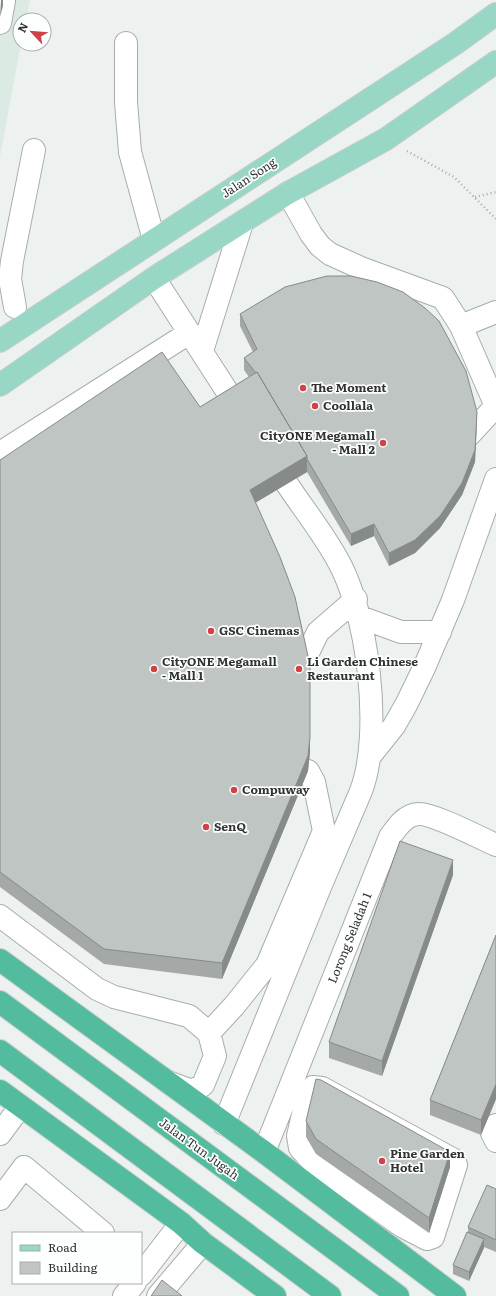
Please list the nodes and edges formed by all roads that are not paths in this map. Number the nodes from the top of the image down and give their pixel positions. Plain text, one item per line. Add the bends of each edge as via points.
1 (1, 0) edge
2 (496, 14) edge
3 (0, 23) edge
4 (126, 43) dead end
5 (496, 62) edge
6 (34, 150) dead end
7 (288, 193) junction
8 (242, 223) junction
9 (154, 240) junction
10 (154, 278) junction
11 (7, 304) edge
12 (496, 312) edge
13 (41, 313) junction
14 (461, 326) junction
15 (189, 333) junction
16 (0, 340) edge
17 (202, 351) junction
18 (0, 385) edge
19 (234, 402) edge
20 (496, 406) edge
21 (0, 453) edge
22 (445, 461) edge
23 (496, 479) edge
24 (287, 484) edge
25 (358, 608) junction
26 (440, 632) junction
27 (306, 657) edge
28 (370, 756) junction
29 (308, 771) edge
30 (496, 845) edge
31 (0, 916) edge
32 (0, 960) edge
33 (0, 1002) edge
34 (209, 1033) junction
35 (0, 1051) edge
36 (167, 1082) junction
37 (0, 1091) edge
38 (20, 1107) junction
39 (224, 1124) junction
40 (496, 1125) edge
41 (0, 1134) edge
42 (496, 1141) edge
43 (264, 1152) junction
44 (0, 1199) edge
45 (181, 1223) junction
46 (402, 1226) junction
47 (102, 1232) edge
48 (203, 1243) junction
49 (388, 1246) junction
50 (142, 1272) edge
51 (142, 1274) edge
52 (133, 1284) edge
53 (169, 1292) edge
54 (124, 1296) edge
55 (275, 1296) edge
56 (330, 1296) edge
57 (398, 1296) edge
58 (455, 1296) edge

1 - 3 street via 4,0
2 - 9 main road, Jalan Song via 456,43
4 - 9 street via 126,102 130,152
5 - 7 main road via 386,139
6 - 11 street via 12,261
7 - 8 main road
7 - 14 street via 311,234 330,254 443,298
8 - 10 main road
8 - 17 street
9 - 13 main road, Jalan Song
10 - 15 street
10 - 18 main road
11 - 13 street
12 - 14 street
13 - 16 main road, Jalan Song
14 - 20 street
15 - 17 street
15 - 21 street
17 - 19 street
20 - 22 street
23 - 26 street
24 - 25 street via 337,557
25 - 26 street via 401,632
25 - 27 street via 318,632
25 - 28 street via 370,685
26 - 28 street via 406,706
28 - 39 street via 367,776
29 - 34 street via 314,782 324,831 267,965
30 - 43 street, Lorong Seladah 1 via 430,816 418,814 405,818 397,827 387,844
31 - 34 street via 98,989 114,997 189,1016
32 - 36 highway
33 - 57 highway, Jalan Tun Jugah
34 - 36 street via 215,1056 203,1085 192,1091
35 - 56 highway
36 - 39 highway
37 - 38 highway
38 - 41 street
38 - 45 highway
39 - 43 highway
40 - 42 street via 492,1133
43 - 49 highway
44 - 47 street via 24,1167
45 - 48 highway
45 - 50 street
46 - 46 street via 314,1163 300,1148 298,1136 308,1093 313,1087 322,1088 454,1160 456,1165 433,1237 427,1239
46 - 49 street
48 - 53 street
48 - 55 highway
49 - 58 highway
51 - 53 street
52 - 54 street

